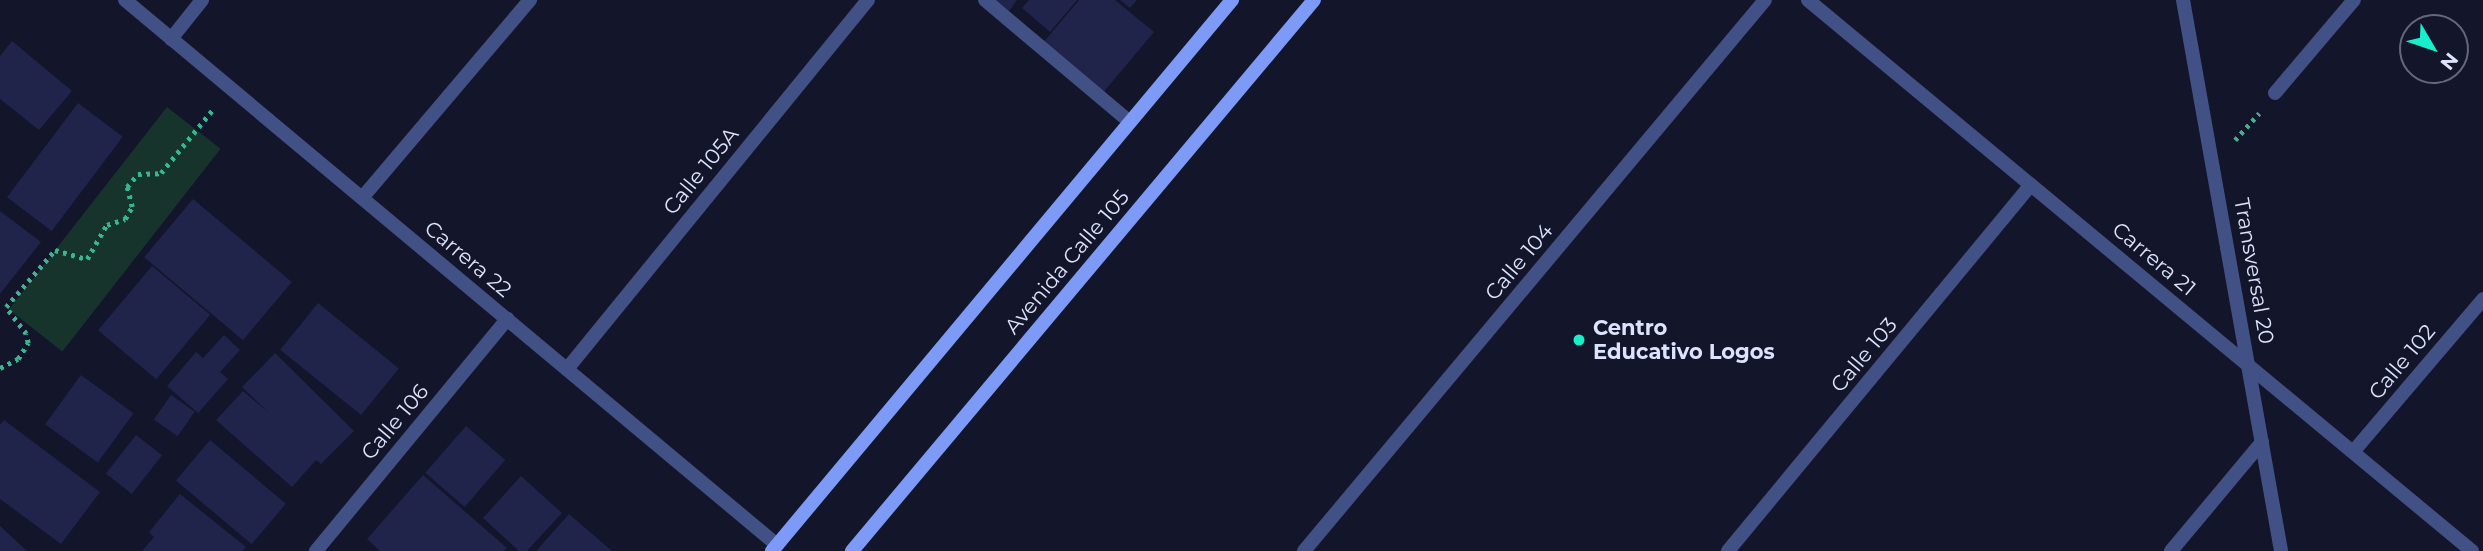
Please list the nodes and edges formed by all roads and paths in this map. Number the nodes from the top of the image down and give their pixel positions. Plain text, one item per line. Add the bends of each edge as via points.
1 (125, 0) edge
2 (202, 0) edge
3 (530, 0) edge
4 (868, 0) edge
5 (985, 0) edge
6 (1232, 0) edge
7 (1314, 0) edge
8 (1765, 0) edge
9 (1808, 0) edge
10 (2183, 0) edge
11 (2354, 0) edge
12 (171, 39) junction
13 (231, 88) junction
14 (2275, 93) joint
15 (1130, 122) junction
16 (2213, 166) junction
17 (2031, 185) junction
18 (362, 198) junction
19 (2483, 299) edge
20 (507, 320) junction
21 (2250, 366) junction
22 (0, 368) edge
23 (567, 369) junction
24 (2262, 442) junction
25 (2353, 452) junction
26 (778, 549) edge
27 (316, 551) edge
28 (852, 551) edge
29 (1304, 551) edge
30 (1728, 551) edge
31 (2171, 551) edge
32 (2281, 551) edge
33 (2472, 551) edge

1 - 12 street, Carrera 22
2 - 12 street
3 - 18 street
4 - 23 street, Calle 105A
5 - 15 street
6 - 15 main road, Avenida Calle 105
7 - 28 main road, Avenida Calle 105
8 - 29 street, Calle 104
9 - 17 street, Carrera 21
10 - 16 street, Transversal 20
11 - 14 street
12 - 13 street, Carrera 22
13 - 18 street, Carrera 22
13 - 22 path via 162,173 138,174 127,187 132,207 125,219 107,225 87,259 55,250 6,307 28,343 18,359
14 - 16 path
15 - 26 main road, Avenida Calle 105
16 - 21 street, Transversal 20
17 - 21 street, Carrera 21
17 - 30 street, Calle 103
18 - 20 street, Carrera 22
19 - 25 street, Calle 102
20 - 23 street, Carrera 22
20 - 27 street, Calle 106
21 - 24 street, Transversal 20
21 - 25 street, Carrera 21
23 - 26 street, Carrera 22
24 - 31 street
24 - 32 street, Transversal 20
25 - 33 street, Carrera 21

